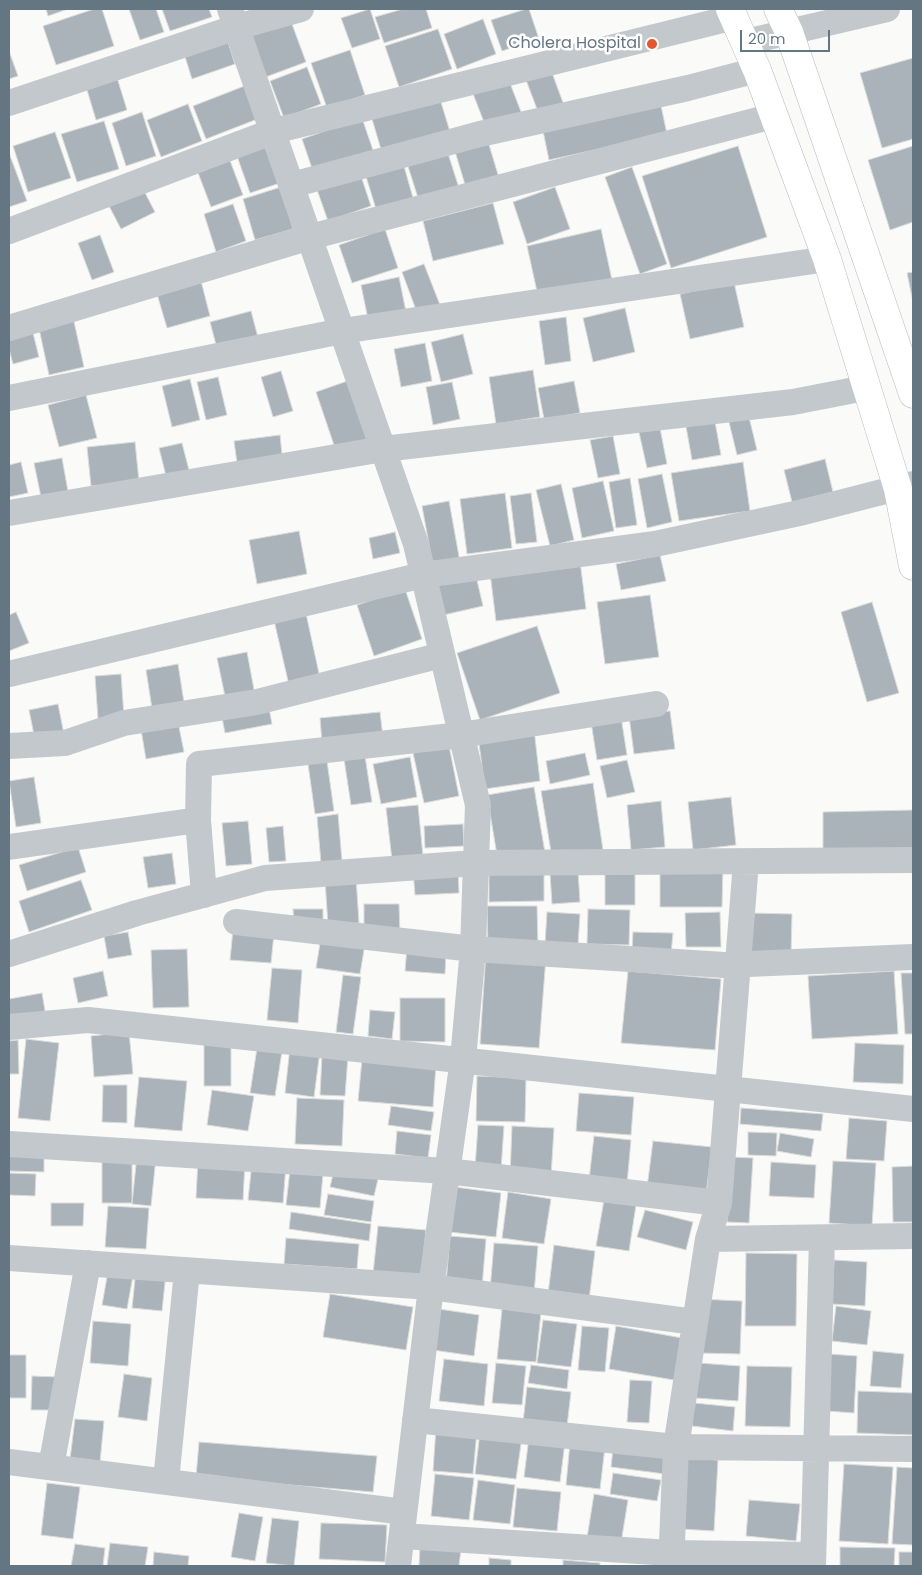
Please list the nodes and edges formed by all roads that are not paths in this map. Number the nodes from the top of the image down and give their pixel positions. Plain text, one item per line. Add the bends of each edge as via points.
1 (301, 9) edge
2 (887, 9) edge
3 (733, 13) edge
4 (233, 18) edge
5 (783, 20) edge
6 (746, 42) junction
7 (757, 70) junction
8 (9, 103) edge
9 (773, 116) junction
10 (274, 131) junction
11 (292, 185) junction
12 (9, 232) edge
13 (310, 237) junction
14 (827, 259) junction
15 (9, 328) edge
16 (342, 331) junction
17 (865, 388) junction
18 (913, 394) edge
19 (9, 398) edge
20 (383, 449) junction
21 (906, 487) edge
22 (9, 513) edge
23 (913, 566) edge
24 (423, 575) junction
25 (442, 654) junction
26 (9, 674) edge
27 (656, 704) dead end
28 (461, 735) junction
29 (9, 746) edge
30 (198, 820) junction
31 (9, 847) edge
32 (913, 860) edge
33 (746, 862) junction
34 (476, 863) junction
35 (204, 895) junction
36 (236, 922) dead end
37 (472, 949) junction
38 (9, 954) edge
39 (913, 957) edge
40 (737, 964) junction
41 (9, 1027) edge
42 (462, 1059) junction
43 (727, 1088) junction
44 (913, 1109) edge
45 (9, 1144) edge
46 (447, 1171) junction
47 (719, 1203) junction
48 (913, 1236) edge
49 (822, 1238) junction
50 (708, 1240) junction
51 (9, 1258) edge
52 (88, 1264) junction
53 (187, 1270) junction
54 (431, 1287) junction
55 (695, 1322) junction
56 (415, 1420) junction
57 (676, 1447) junction
58 (815, 1448) junction
59 (913, 1449) edge
60 (9, 1462) edge
61 (51, 1467) junction
62 (166, 1482) junction
63 (403, 1524) junction
64 (671, 1560) edge
65 (813, 1560) edge
66 (398, 1566) edge

1 - 4 street
2 - 5 street
3 - 6 street
3 - 10 street
4 - 8 street
4 - 10 street
5 - 6 street
5 - 18 street
6 - 7 street
7 - 9 street
7 - 11 street via 480,134
9 - 13 street
9 - 14 street
10 - 11 street
10 - 12 street
11 - 13 street
13 - 15 street
13 - 16 street
14 - 16 street
14 - 17 street
16 - 19 street
16 - 20 street
17 - 20 street via 793,402
17 - 21 street
20 - 22 street
20 - 24 street via 416,544
21 - 23 street
21 - 24 street via 654,544
24 - 25 street
24 - 26 street
25 - 28 street
25 - 29 street via 257,702 124,723 65,743
27 - 28 street
28 - 30 street via 199,764
28 - 34 street via 478,805
30 - 31 street
30 - 35 street
32 - 33 street
33 - 34 street
33 - 40 street
34 - 35 street via 265,878
34 - 37 street
35 - 38 street
36 - 37 street
37 - 40 street
37 - 42 street
39 - 40 street
40 - 43 street
41 - 42 street via 88,1020
42 - 43 street
42 - 46 street
43 - 44 street
43 - 47 street
45 - 46 street
46 - 47 street
46 - 54 street
47 - 50 street
48 - 49 street
49 - 50 street
49 - 58 street
50 - 55 street
51 - 52 street
52 - 53 street
52 - 61 street
53 - 54 street
53 - 62 street
54 - 55 street
54 - 56 street
55 - 57 street
56 - 57 street
56 - 63 street
57 - 58 street
57 - 64 street
58 - 59 street
58 - 65 street
60 - 61 street
61 - 62 street
62 - 63 street
63 - 64 street
63 - 66 street
64 - 65 street

